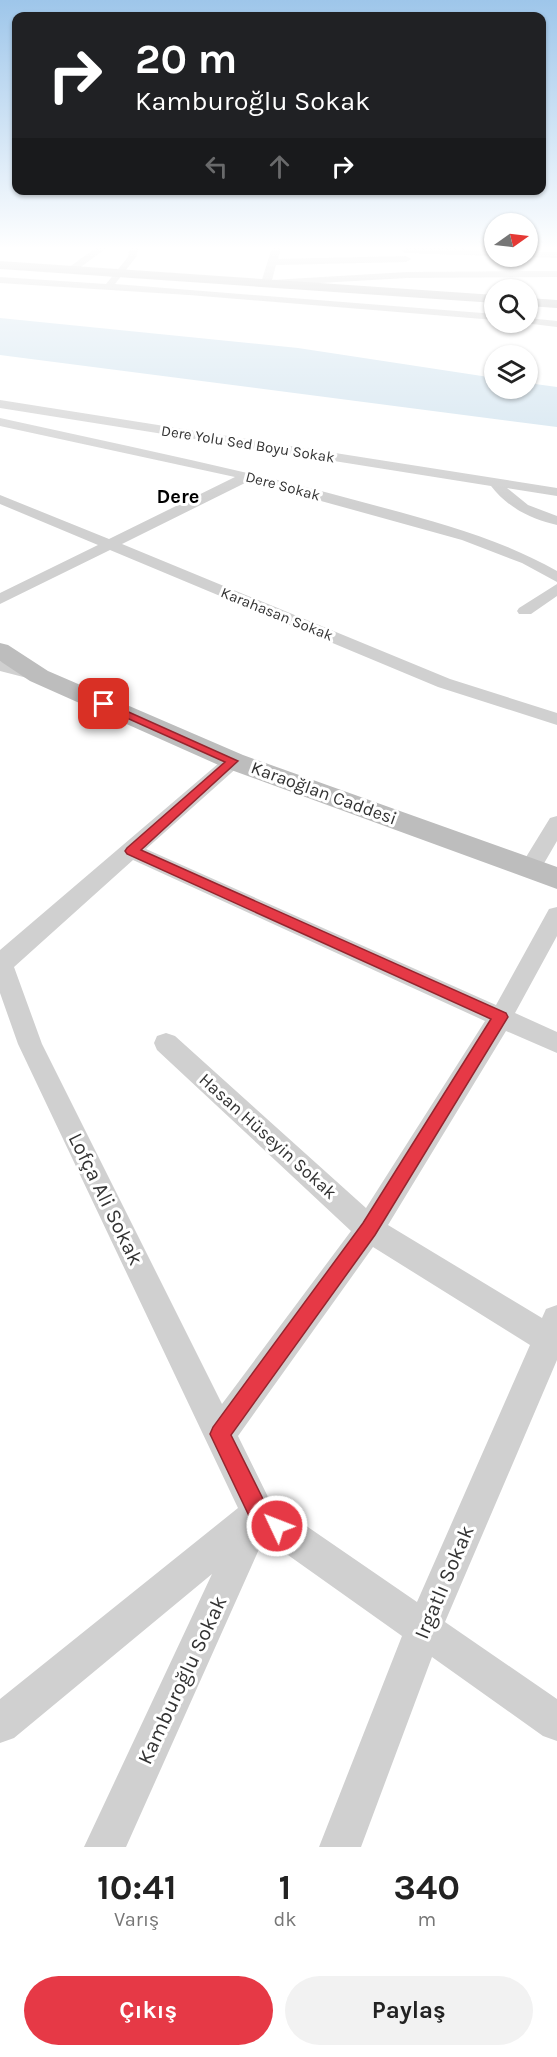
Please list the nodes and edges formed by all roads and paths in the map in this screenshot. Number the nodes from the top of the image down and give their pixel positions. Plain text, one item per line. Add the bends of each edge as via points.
1 (0, 404) edge
2 (47, 412) junction
3 (0, 422) edge
4 (18, 425) junction
5 (0, 433) edge
6 (248, 476) junction
7 (496, 483) junction
8 (557, 492) edge
9 (0, 499) edge
10 (557, 521) edge
11 (107, 544) junction
12 (557, 577) edge
13 (557, 589) edge
14 (0, 599) edge
15 (525, 611) dead end
16 (0, 650) edge
17 (0, 666) edge
18 (39, 676) junction
19 (557, 719) edge
20 (233, 761) junction
21 (557, 824) edge
22 (132, 851) junction
23 (531, 867) junction
24 (557, 878) edge
25 (557, 915) edge
26 (1, 962) edge
27 (501, 1017) junction
28 (166, 1043) dead end
29 (557, 1043) edge
30 (369, 1229) junction
31 (554, 1334) edge
32 (220, 1434) junction
33 (258, 1513) junction
34 (423, 1630) junction
35 (557, 1722) edge
36 (0, 1724) edge
37 (105, 1847) edge
38 (340, 1847) edge

1 - 2 street, Dere Yolu Sed Boyu Sokak
2 - 4 street
2 - 7 street, Dere Yolu Sed Boyu Sokak
3 - 4 street, Dere Sokak
4 - 5 street
4 - 6 street, Dere Sokak
6 - 11 street
6 - 12 street, Dere Sokak via 467,537 527,560
7 - 8 street, Dere Yolu Sed Boyu Sokak
7 - 10 street via 507,499
9 - 11 street, Karahasan Sokak
11 - 14 street
11 - 19 street, Karahasan Sokak via 444,683
13 - 15 street
16 - 18 street, Karaoğlan Caddesi
17 - 18 street
18 - 20 street, Karaoğlan Caddesi
20 - 22 street
20 - 23 street, Karaoğlan Caddesi
21 - 23 street
22 - 26 street
22 - 27 street
23 - 24 street, Karaoğlan Caddesi
25 - 27 street
26 - 32 street, Lofça Ali Sokak via 30,1044
27 - 29 street
27 - 30 street
28 - 30 street, Hasan Hüseyin Sokak
30 - 31 street, Hasan Hüseyin Sokak
30 - 32 street
31 - 34 street, Irgatlı Sokak
32 - 33 street
33 - 34 street
33 - 36 street
33 - 37 street, Kamburoğlu Sokak
34 - 35 street
34 - 38 street, Irgatlı Sokak

